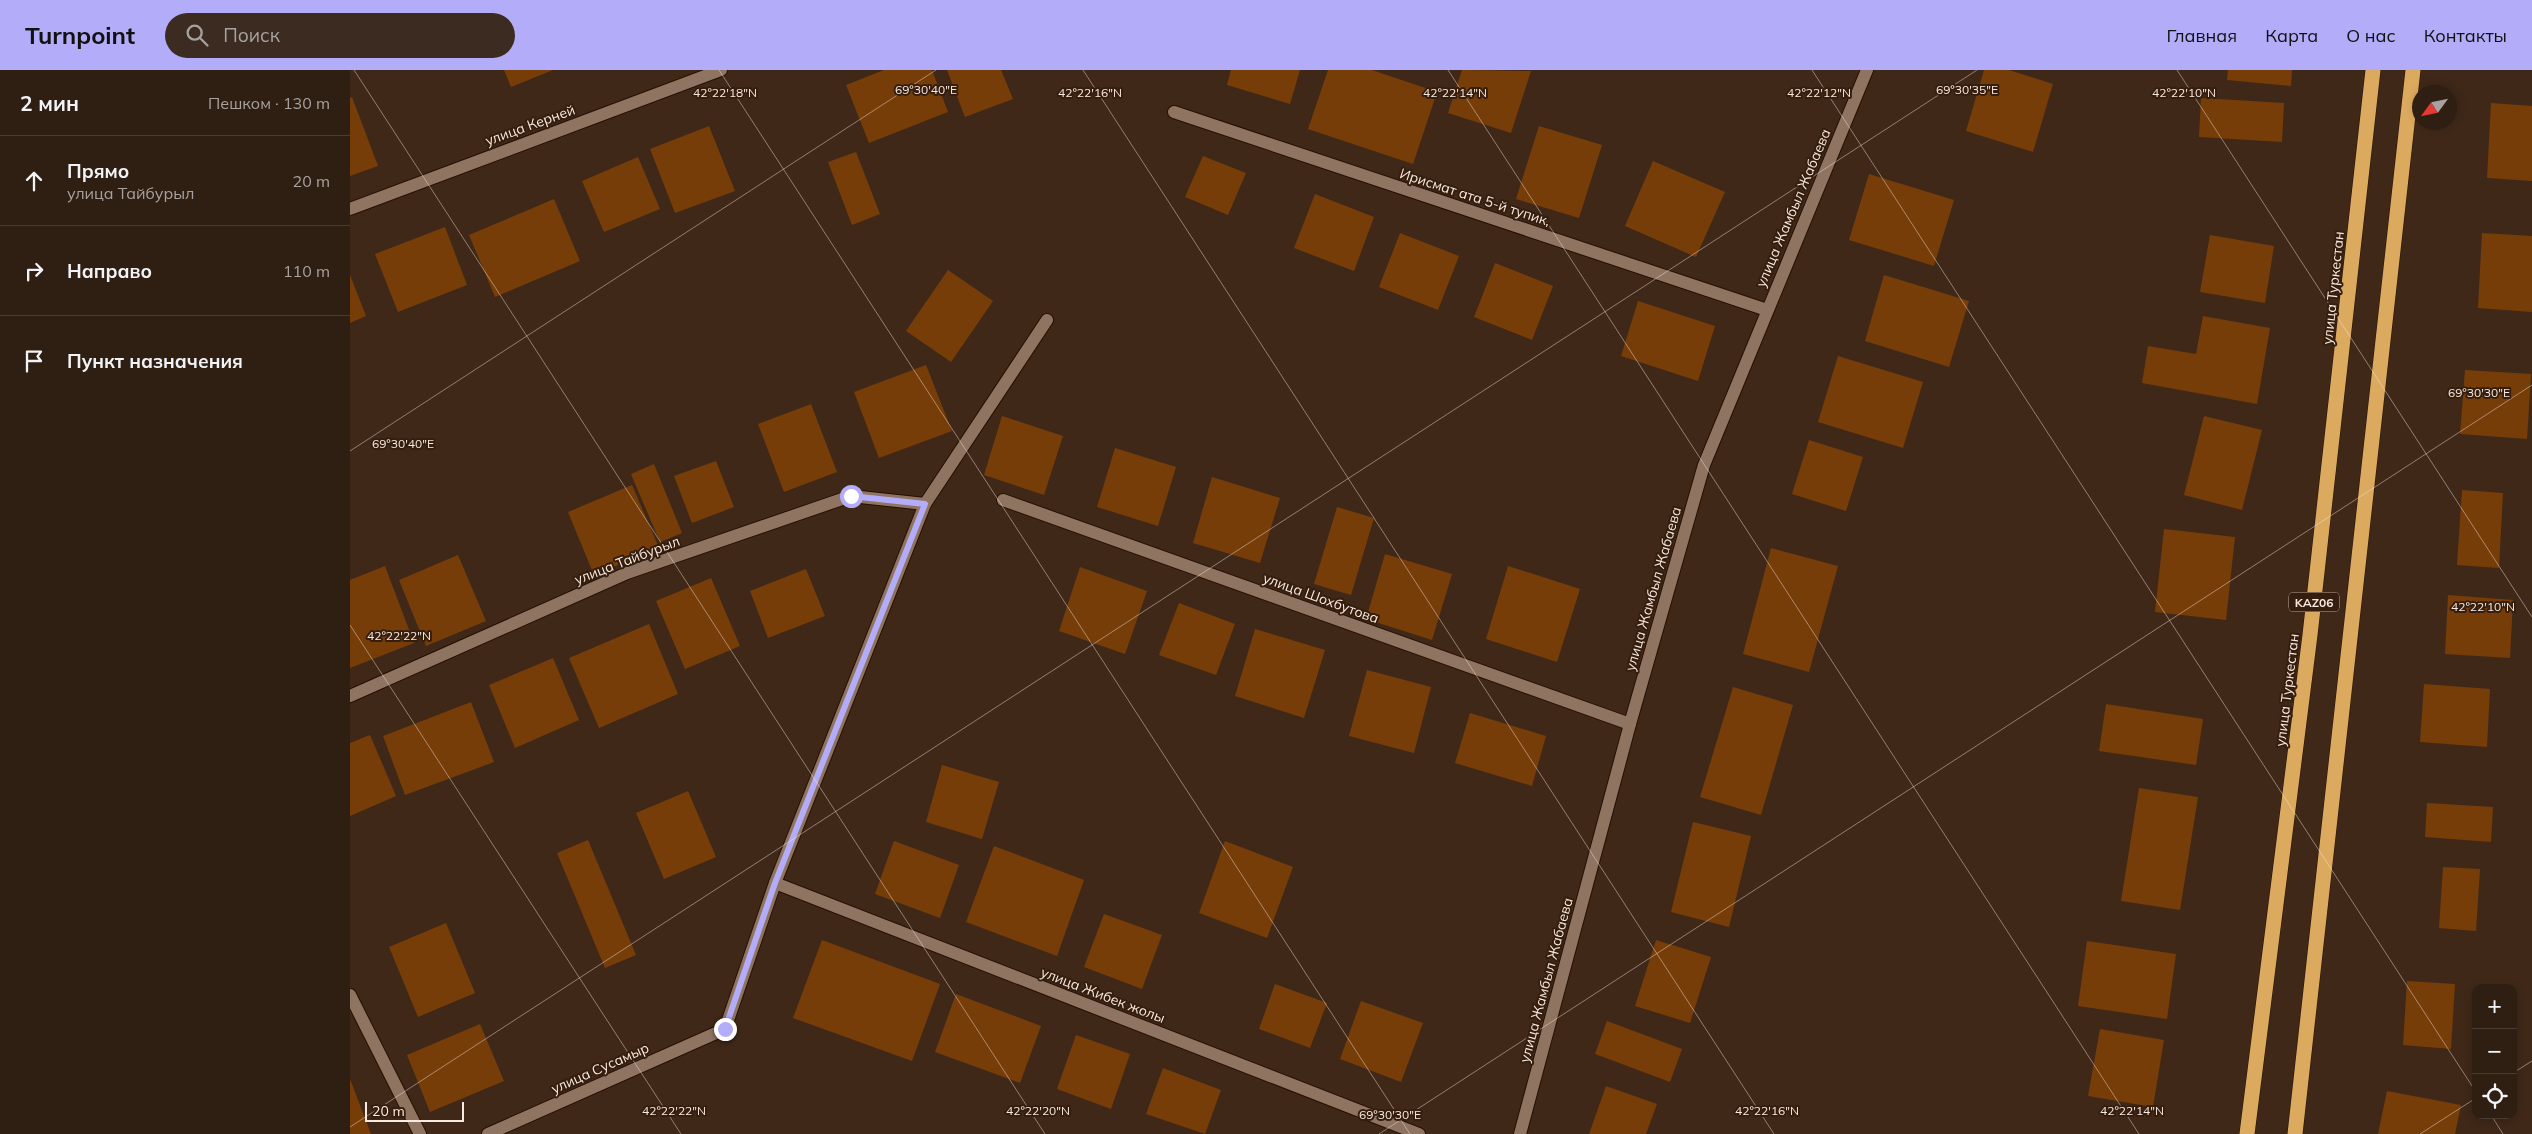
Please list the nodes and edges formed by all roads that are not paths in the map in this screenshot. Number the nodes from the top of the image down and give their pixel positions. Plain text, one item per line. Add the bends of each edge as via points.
1 (721, 70) edge
2 (1867, 70) edge
3 (2373, 70) edge
4 (2413, 70) edge
5 (1174, 112) dead end
6 (350, 209) edge
7 (1767, 310) junction
8 (1047, 320) dead end
9 (1003, 500) dead end
10 (925, 504) junction
11 (350, 696) edge
12 (1630, 724) junction
13 (775, 883) junction
14 (350, 995) edge
15 (420, 1134) edge
16 (488, 1134) edge
17 (1419, 1134) edge
18 (1520, 1134) edge
19 (2247, 1134) edge
20 (2295, 1134) edge

1 - 6 street, улица Керней
2 - 7 street, улица Жамбыл Жабаева
3 - 19 highway, улица Туркестан / KАZ06 via 2310,635
4 - 20 highway, KАZ06
5 - 7 street, Ирисмат ата 5-й тупик,
7 - 12 street, улица Жамбыл Жабаева via 1704,465
8 - 10 street
9 - 12 street, улица Шохбутова
10 - 11 street, улица Тайбурыл via 851,496 627,573
10 - 13 street
12 - 18 street, улица Жамбыл Жабаева
13 - 16 street, улица Сусамыр via 725,1029
13 - 17 street, улица Жибек жолы
14 - 15 street

